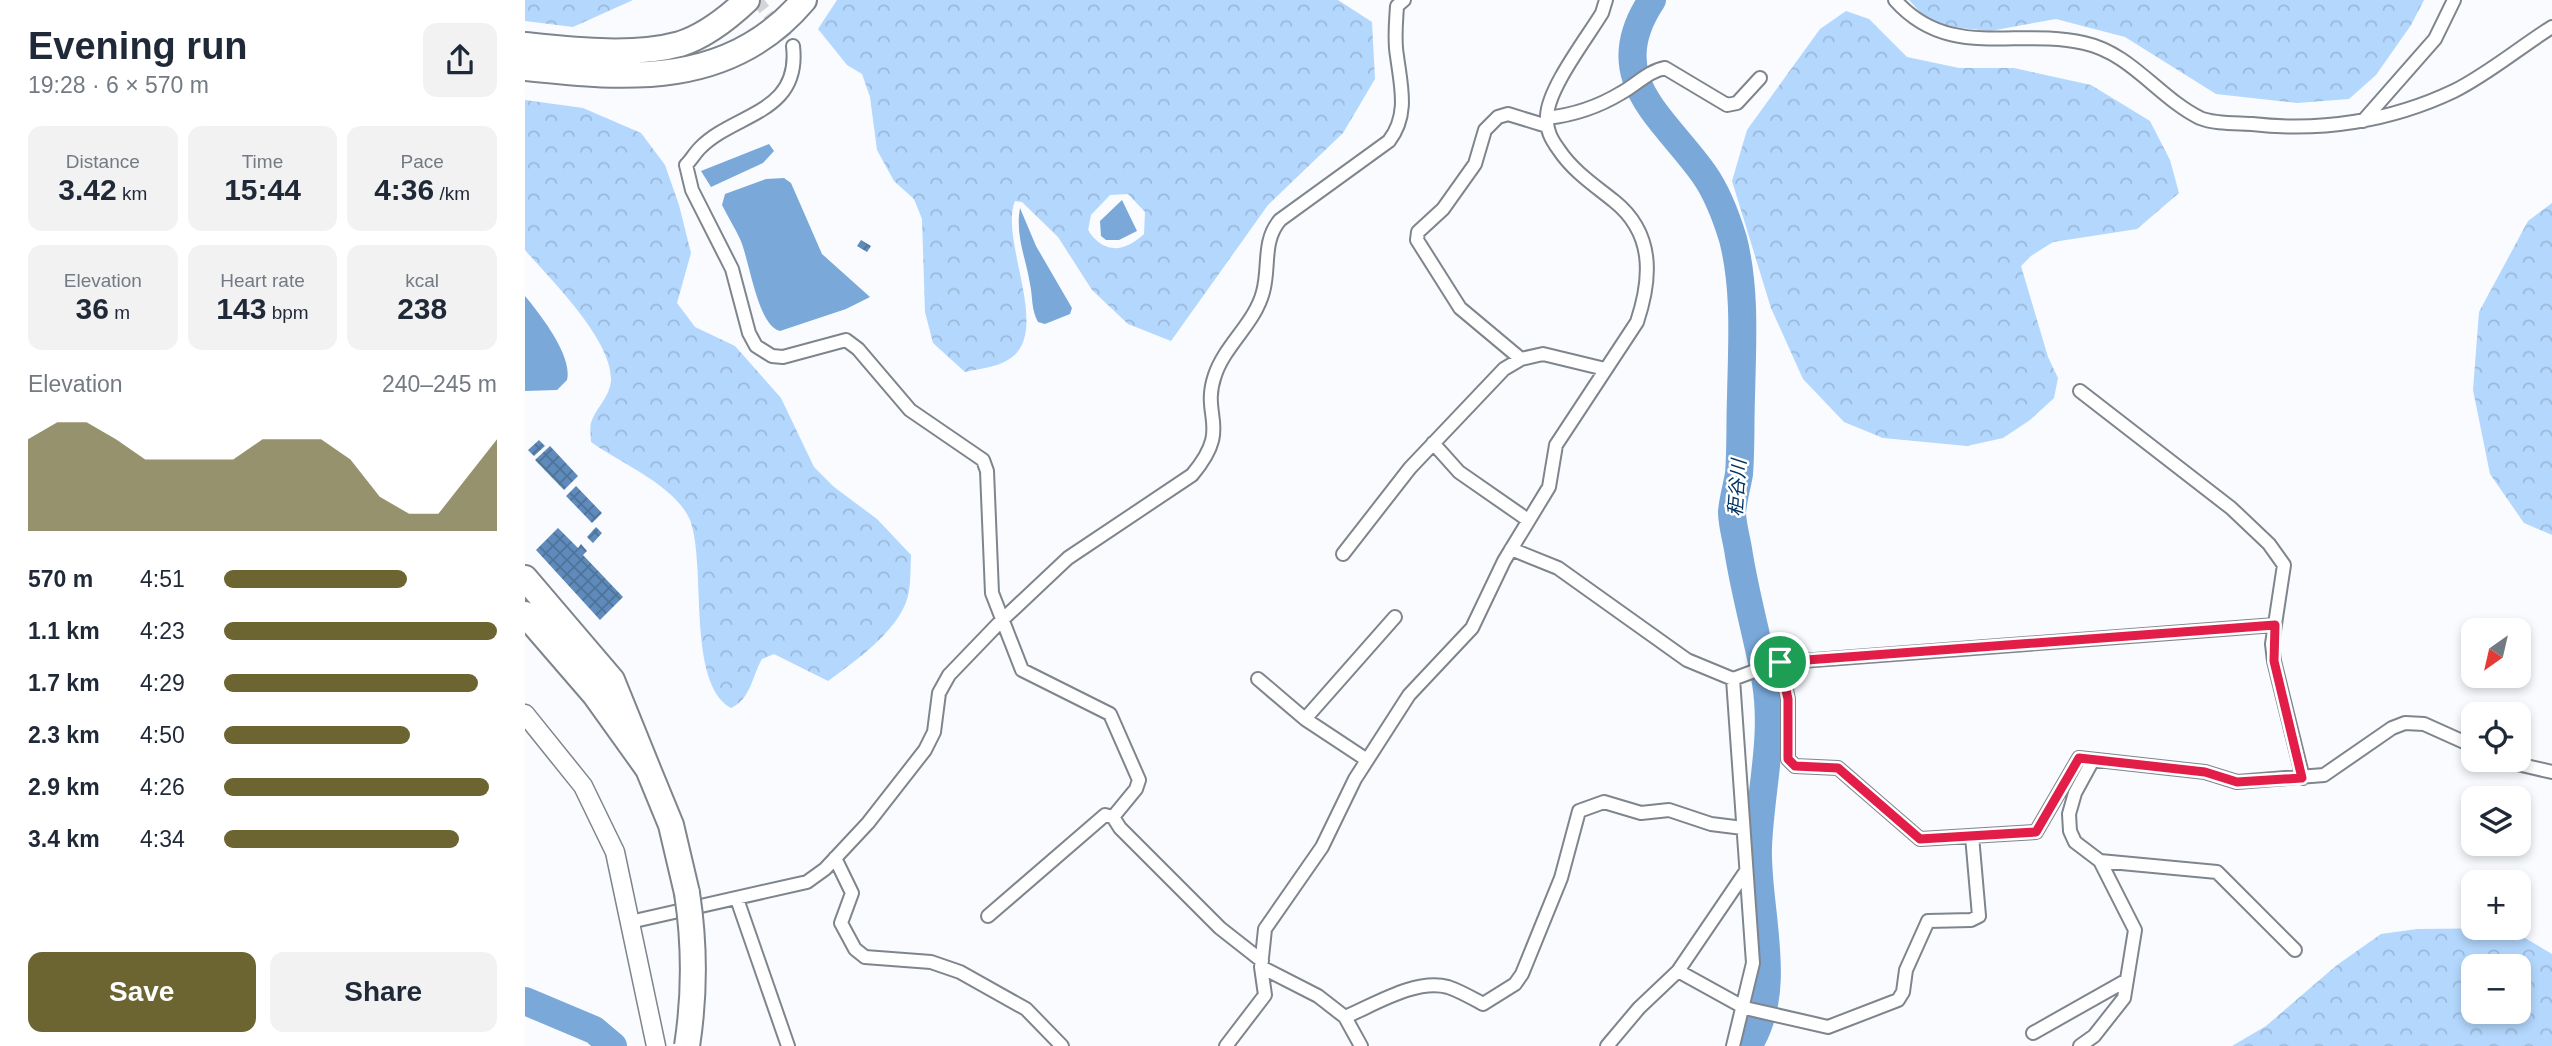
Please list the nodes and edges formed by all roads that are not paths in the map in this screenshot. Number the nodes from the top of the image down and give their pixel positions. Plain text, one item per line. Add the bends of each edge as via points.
1 (735, 0) edge
2 (747, 0) edge
3 (804, 0) edge
4 (1606, 0) edge
5 (1895, 0) edge
6 (2454, 0) edge
7 (1396, 2) edge
8 (2552, 27) edge
9 (681, 44) junction
10 (525, 45) edge
11 (793, 46) tunnel mouth
12 (525, 68) edge
13 (1760, 78) dead end
14 (1547, 122) junction
15 (2363, 122) junction
16 (1521, 359) junction
17 (1605, 369) junction
18 (2080, 391) dead end
19 (1433, 443) junction
20 (1528, 520) junction
21 (1511, 549) junction
22 (1343, 554) dead end
23 (525, 578) edge
24 (525, 614) edge
25 (1395, 617) dead end
26 (1000, 622) junction
27 (2275, 625) junction
28 (1778, 663) junction
29 (1258, 679) dead end
30 (1733, 679) junction
31 (525, 714) edge
32 (1305, 719) junction
33 (2461, 741) edge
34 (1367, 760) junction
35 (2093, 760) junction
36 (2531, 767) edge
37 (648, 769) junction
38 (2552, 772) edge
39 (2304, 778) junction
40 (1113, 817) junction
41 (1743, 828) junction
42 (1972, 836) junction
43 (835, 858) junction
44 (2100, 861) junction
45 (1747, 871) junction
46 (737, 899) junction
47 (988, 916) dead end
48 (630, 922) junction
49 (2295, 950) dead end
50 (1262, 964) junction
51 (1678, 971) junction
52 (2127, 980) junction
53 (1745, 1008) junction
54 (1345, 1017) junction
55 (2100, 1028) junction
56 (2033, 1033) dead end
57 (656, 1046) edge
58 (687, 1046) edge
59 (787, 1046) edge
60 (1062, 1046) edge
61 (1226, 1046) edge
62 (1361, 1046) edge
63 (1607, 1046) edge
64 (1733, 1046) edge
65 (2080, 1046) edge
66 (2094, 1046) edge

1 - 9 highway
2 - 9 highway via 712,28
3 - 12 highway via 757,42 667,75 601,76
4 - 14 street via 1552,96
5 - 15 street via 1937,32 1980,40 2052,38 2087,43 2122,60 2201,119 2293,129
6 - 15 street via 2435,38
7 - 26 street via 1396,55 1403,85 1397,130 1389,141 1272,230 1260,301 1215,376 1216,437 1208,453 1192,475 1068,558
8 - 15 street via 2455,90
9 - 10 highway via 636,50
11 - 26 street via 795,62 777,98 701,146 686,165 692,190 732,269 756,346 783,357 846,340 910,410 983,460 992,593
13 - 14 street via 1737,103 1727,105 1665,68 1655,70 1622,93
14 - 16 street via 1508,114 1498,117 1485,130 1475,164 1443,209 1418,232 1417,240 1460,308
14 - 17 street via 1548,135 1564,158 1633,219 1645,242 1649,268 1644,299 1636,322
16 - 17 street via 1543,354
16 - 19 street via 1504,369
17 - 20 street via 1556,445 1549,487
18 - 27 street via 2231,508 2269,544 2284,565
19 - 20 street via 1459,472
19 - 22 street
20 - 21 street
21 - 30 street via 1558,568 1688,660
21 - 34 street via 1472,628 1409,695
23 - 37 highway via 612,680
24 - 37 highway via 595,695
25 - 32 street
26 - 40 street via 1022,670 1110,714 1139,780
26 - 43 street via 949,675 939,693 934,732 925,750
27 - 28 street
27 - 39 street via 2274,661
28 - 30 street
28 - 42 street via 1788,699 1788,759 1795,766 1838,768 1920,839
29 - 32 street
30 - 41 street
31 - 48 street via 583,786 615,852
32 - 34 street
33 - 39 street via 2424,724 2405,723 2324,775
34 - 50 street via 1322,847 1265,929
35 - 39 street via 2205,772 2237,782
35 - 42 street via 2079,758 2036,832
35 - 44 street via 2074,793 2070,831 2075,842
36 - 38 street
37 - 58 highway, bridge via 671,825 694,938
40 - 47 street via 1105,815
40 - 50 street via 1220,928
41 - 45 street
41 - 54 street via 1711,824 1669,810 1641,813 1604,802 1579,811 1560,878 1515,984 1483,1004 1449,987 1433,985 1408,990
42 - 53 street via 1979,916 1928,921 1898,1000 1828,1027
43 - 46 street via 807,882
43 - 60 street via 852,893 841,923 855,949 865,957 931,962 960,972 1026,1009
44 - 49 street via 2217,872
44 - 52 street via 2135,930
45 - 51 street
45 - 53 street via 1753,963
46 - 48 street
46 - 59 street
48 - 57 street
50 - 54 street
50 - 61 street via 1265,995
51 - 53 street
51 - 63 street
52 - 55 street via 2124,998
52 - 56 street
53 - 64 street
54 - 62 street
55 - 65 street
55 - 66 street

